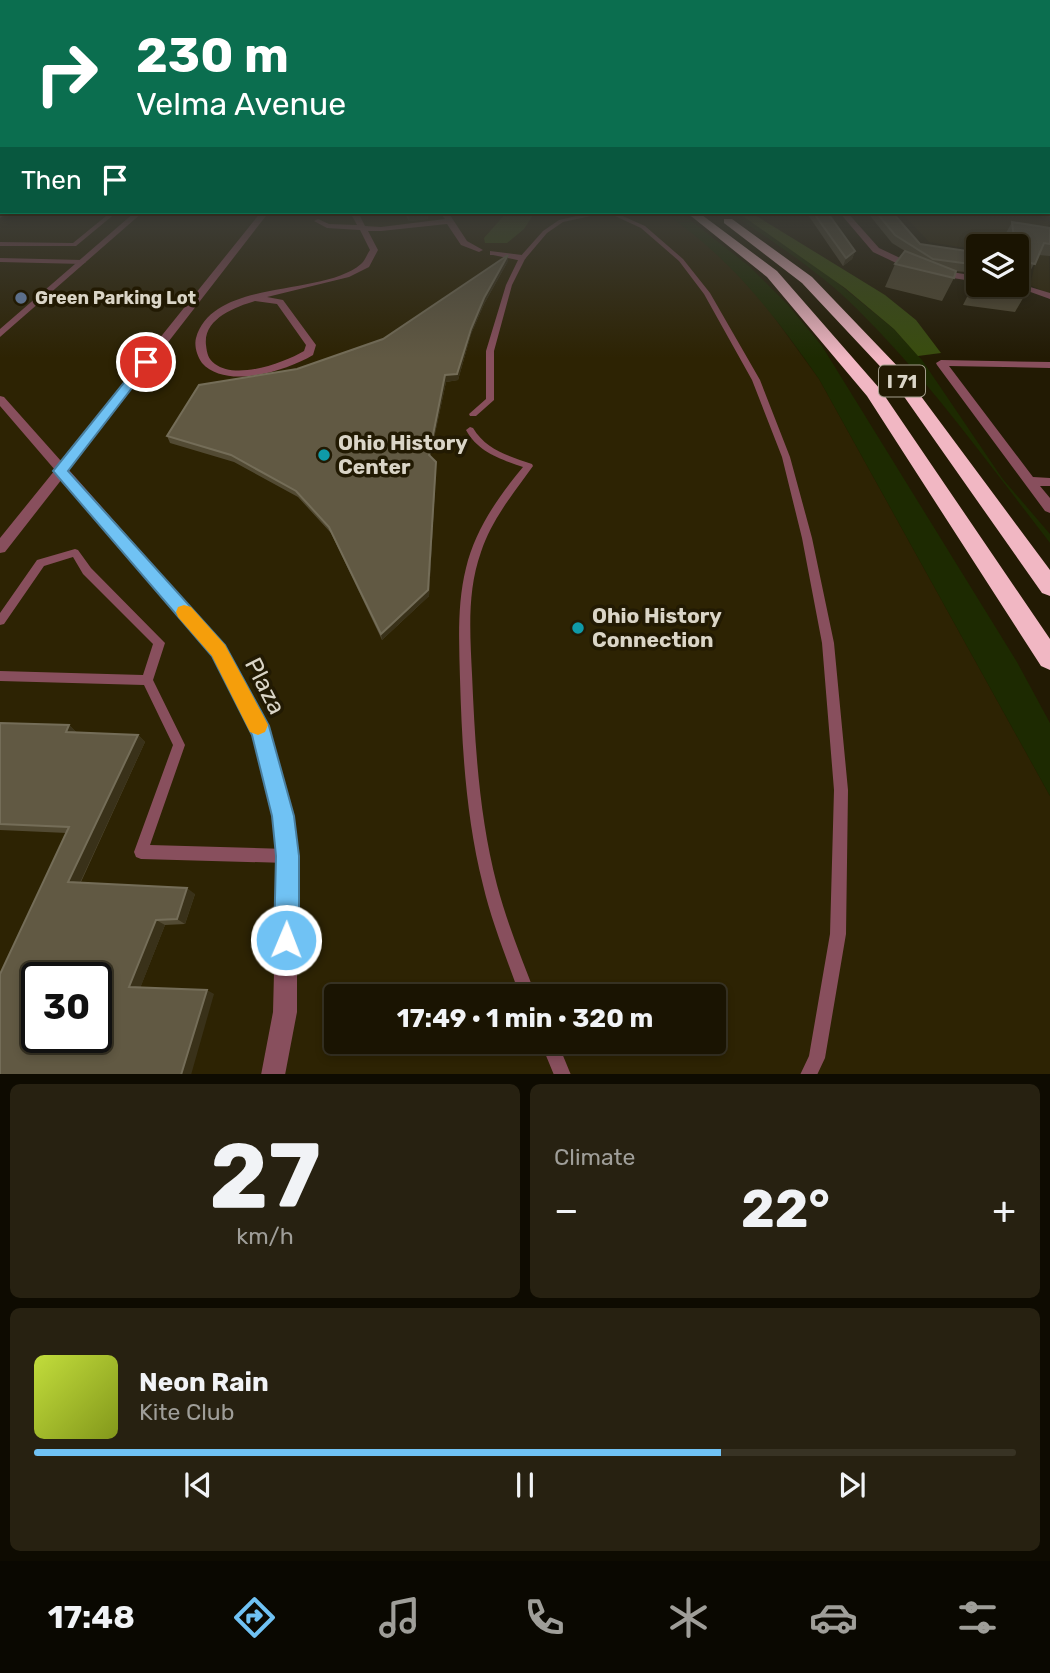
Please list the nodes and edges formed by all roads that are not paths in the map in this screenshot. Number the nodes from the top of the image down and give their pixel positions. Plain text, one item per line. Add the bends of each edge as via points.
1 (88, 257) edge
2 (229, 257) edge
3 (371, 257) edge
4 (517, 257) edge
5 (678, 257) edge
6 (750, 257) edge
7 (776, 257) edge
8 (889, 257) edge
9 (522, 258) joint
10 (0, 260) edge
11 (83, 262) junction
12 (966, 277) edge
13 (290, 289) junction
14 (1029, 289) edge
15 (1050, 296) edge
16 (255, 298) junction
17 (280, 302) junction
18 (0, 334) edge
19 (1050, 365) edge
20 (0, 399) edge
21 (473, 414) dead end
22 (470, 430) dead end
23 (60, 471) junction
24 (1029, 481) junction
25 (1050, 482) edge
26 (1050, 508) edge
27 (994, 510) junction
28 (0, 548) edge
29 (1050, 572) edge
30 (1050, 587) edge
31 (0, 621) edge
32 (1050, 659) edge
33 (0, 676) edge
34 (147, 680) junction
35 (287, 856) junction
36 (524, 984) edge
37 (554, 1054) edge
38 (273, 1074) edge
39 (563, 1074) edge
40 (808, 1074) edge

1 - 11 street
2 - 23 street
3 - 13 street via 351,274
4 - 9 street
5 - 40 lane via 707,293 756,380 786,457 828,636 841,790 838,934 817,1058
6 - 32 highway, I 71 via 772,274 874,393
7 - 27 highway, I 71 via 807,280 897,375
8 - 12 street via 931,272
9 - 21 lane via 489,351 490,400
10 - 11 lane
11 - 18 street
13 - 16 street
13 - 17 street
14 - 15 street
16 - 17 street
16 - 17 street via 225,309 202,331 200,352 215,369 258,372 284,367 309,353 312,345
19 - 24 street via 941,363
20 - 23 street, Plaza
22 - 36 lane via 477,442 529,467 498,507 477,550 465,633 468,738 486,871
23 - 28 street
23 - 35 street, Plaza via 219,651 262,733 283,816
24 - 25 street
24 - 26 street
27 - 29 highway
27 - 30 highway, I 71
31 - 34 lane via 41,563 75,554 159,643
33 - 34 lane
34 - 35 lane via 179,745 141,852
35 - 38 street, Plaza via 285,1012
37 - 39 lane

